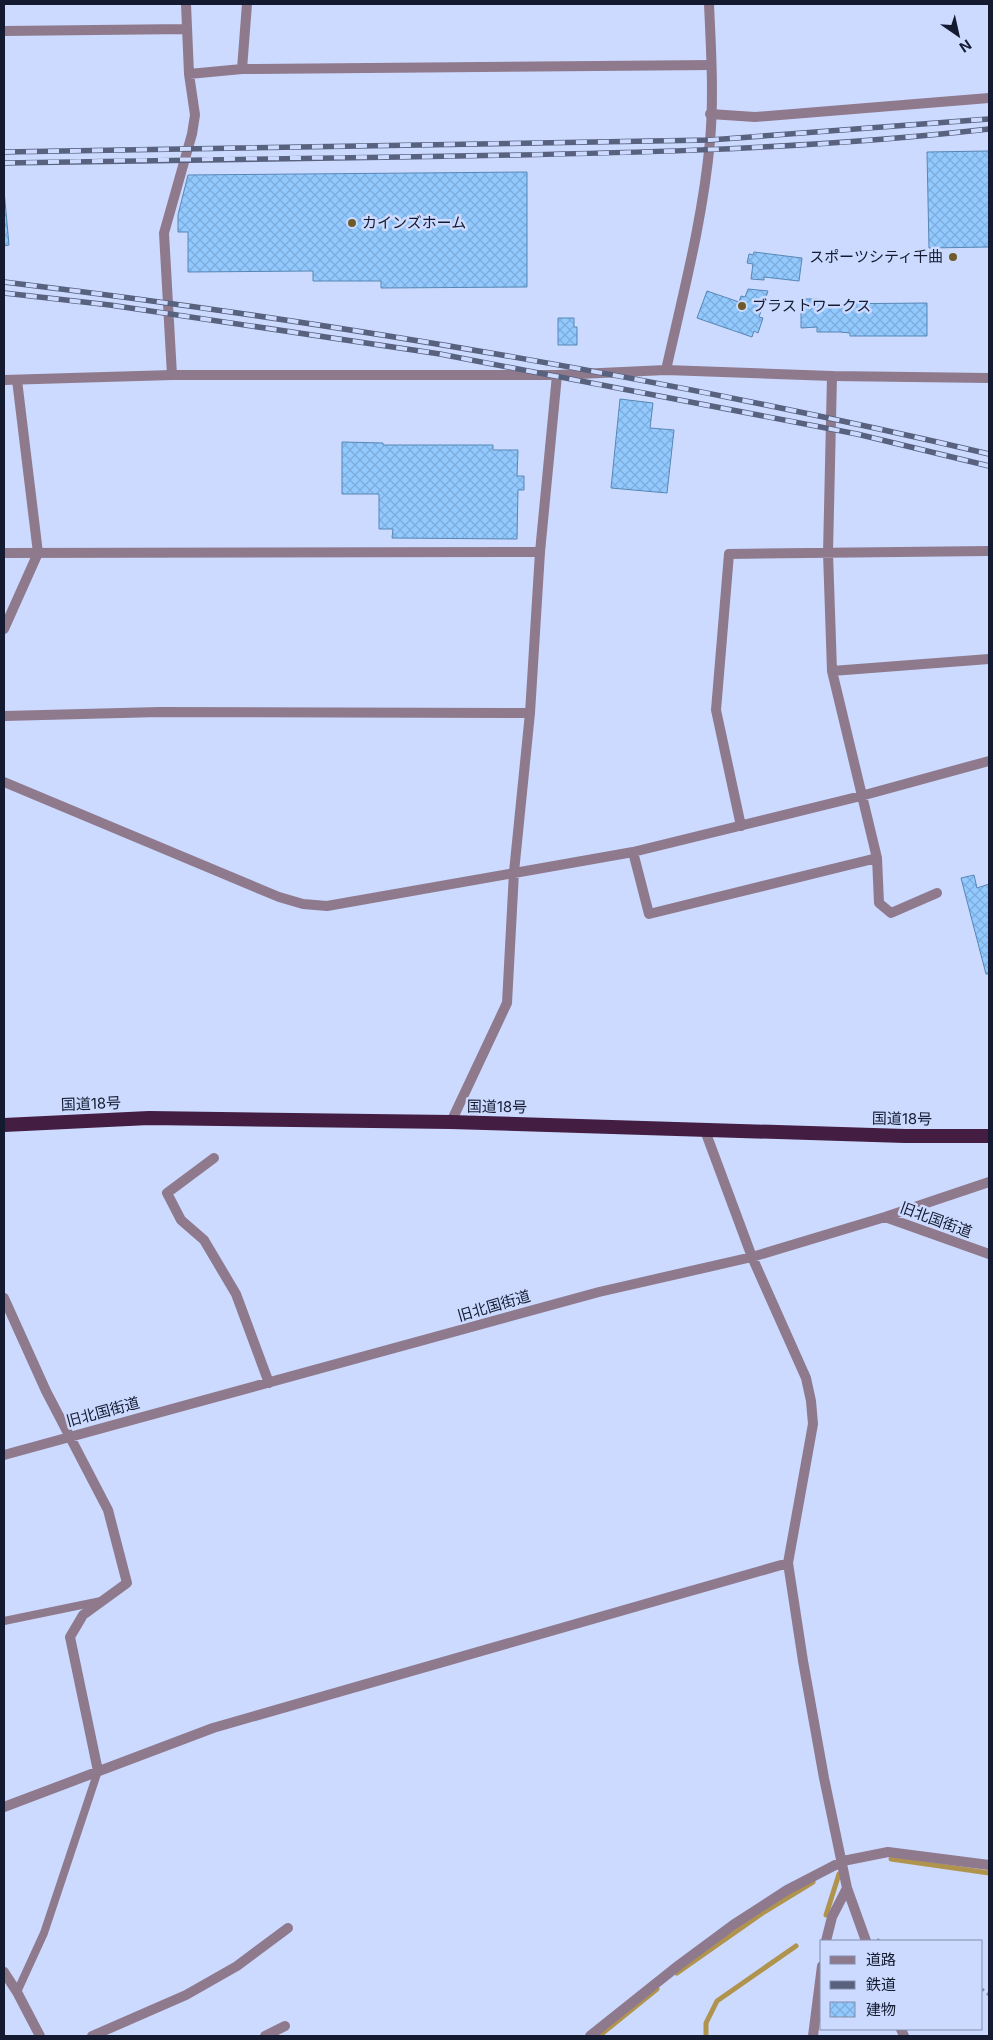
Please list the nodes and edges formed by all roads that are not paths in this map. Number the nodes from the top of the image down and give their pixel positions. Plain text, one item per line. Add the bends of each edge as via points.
1 (186, 4) edge
2 (247, 4) edge
3 (709, 4) edge
4 (187, 29) junction
5 (4, 30) edge
6 (711, 65) junction
7 (242, 69) junction
8 (189, 74) junction
9 (989, 98) edge
10 (710, 114) junction
11 (666, 370) junction
12 (172, 375) junction
13 (557, 376) junction
14 (832, 376) junction
15 (989, 378) edge
16 (4, 380) edge
17 (17, 380) junction
18 (989, 551) edge
19 (540, 552) junction
20 (828, 552) junction
21 (4, 553) edge
22 (38, 553) junction
23 (4, 629) edge
24 (989, 659) edge
25 (832, 671) junction
26 (530, 713) junction
27 (4, 716) edge
28 (989, 761) edge
29 (4, 782) edge
30 (861, 796) junction
31 (741, 826) junction
32 (633, 852) junction
33 (877, 858) junction
34 (514, 872) junction
35 (938, 893) dead end
36 (451, 1122) junction
37 (4, 1125) edge
38 (704, 1128) junction
39 (989, 1136) edge
40 (214, 1158) dead end
41 (989, 1182) edge
42 (885, 1217) junction
43 (989, 1254) edge
44 (752, 1257) junction
45 (4, 1298) edge
46 (269, 1383) junction
47 (70, 1437) junction
48 (4, 1455) edge
49 (788, 1563) junction
50 (103, 1600) junction
51 (4, 1621) edge
52 (98, 1770) junction
53 (4, 1807) edge
54 (843, 1861) junction
55 (989, 1865) edge
56 (848, 1888) junction
57 (288, 1928) dead end
58 (826, 1940) edge
59 (866, 1940) edge
60 (4, 1972) edge
61 (820, 1982) edge
62 (17, 1992) junction
63 (285, 2026) dead end
64 (40, 2036) edge
65 (92, 2036) edge
66 (264, 2036) edge
67 (590, 2036) edge
68 (813, 2036) edge

1 - 4 street
2 - 7 street
3 - 6 street
4 - 5 street
4 - 8 street
6 - 7 street
6 - 10 street
7 - 8 street
8 - 12 street via 195,114 193,128 164,233
9 - 10 street via 755,117
10 - 11 street via 710,140 700,214
11 - 13 street
11 - 14 street
12 - 13 street
12 - 17 street
13 - 19 street
14 - 15 street
14 - 20 street
16 - 17 street
17 - 22 street
18 - 20 street
19 - 22 street
19 - 26 street
20 - 25 street
20 - 31 street via 729,554 716,710
21 - 22 street
22 - 23 street
24 - 25 street
25 - 30 street
26 - 27 street via 160,712
26 - 34 street
28 - 30 street
29 - 34 street via 303,904 327,906
30 - 31 street
30 - 33 street
31 - 32 street
32 - 33 street via 649,914
32 - 34 street
33 - 35 street via 879,903 891,913
34 - 36 street via 507,1003
36 - 37 highway, 国道18号 via 149,1118
36 - 38 highway, 国道18号
38 - 39 highway, 国道18号
38 - 44 street
40 - 46 street via 167,1193 182,1220 204,1240 236,1294
41 - 42 street
42 - 43 street, 旧北国街道
42 - 44 street, 旧北国街道
44 - 46 street, 旧北国街道 via 599,1292
44 - 49 street via 796,1352 811,1401 813,1424
45 - 47 street
46 - 47 street, 旧北国街道
47 - 48 street, 旧北国街道
47 - 50 street via 108,1510 127,1583
49 - 52 street via 214,1728
49 - 54 street via 824,1778
50 - 51 lane
50 - 52 street via 83,1615 70,1637
52 - 53 street
52 - 62 lane via 44,1933
54 - 55 street via 888,1852
54 - 56 street
54 - 67 street via 787,1890 733,1925
56 - 58 street via 832,1917
56 - 59 street
57 - 65 street via 237,1966 186,1995
60 - 62 street
61 - 68 street
62 - 64 street
63 - 66 street

